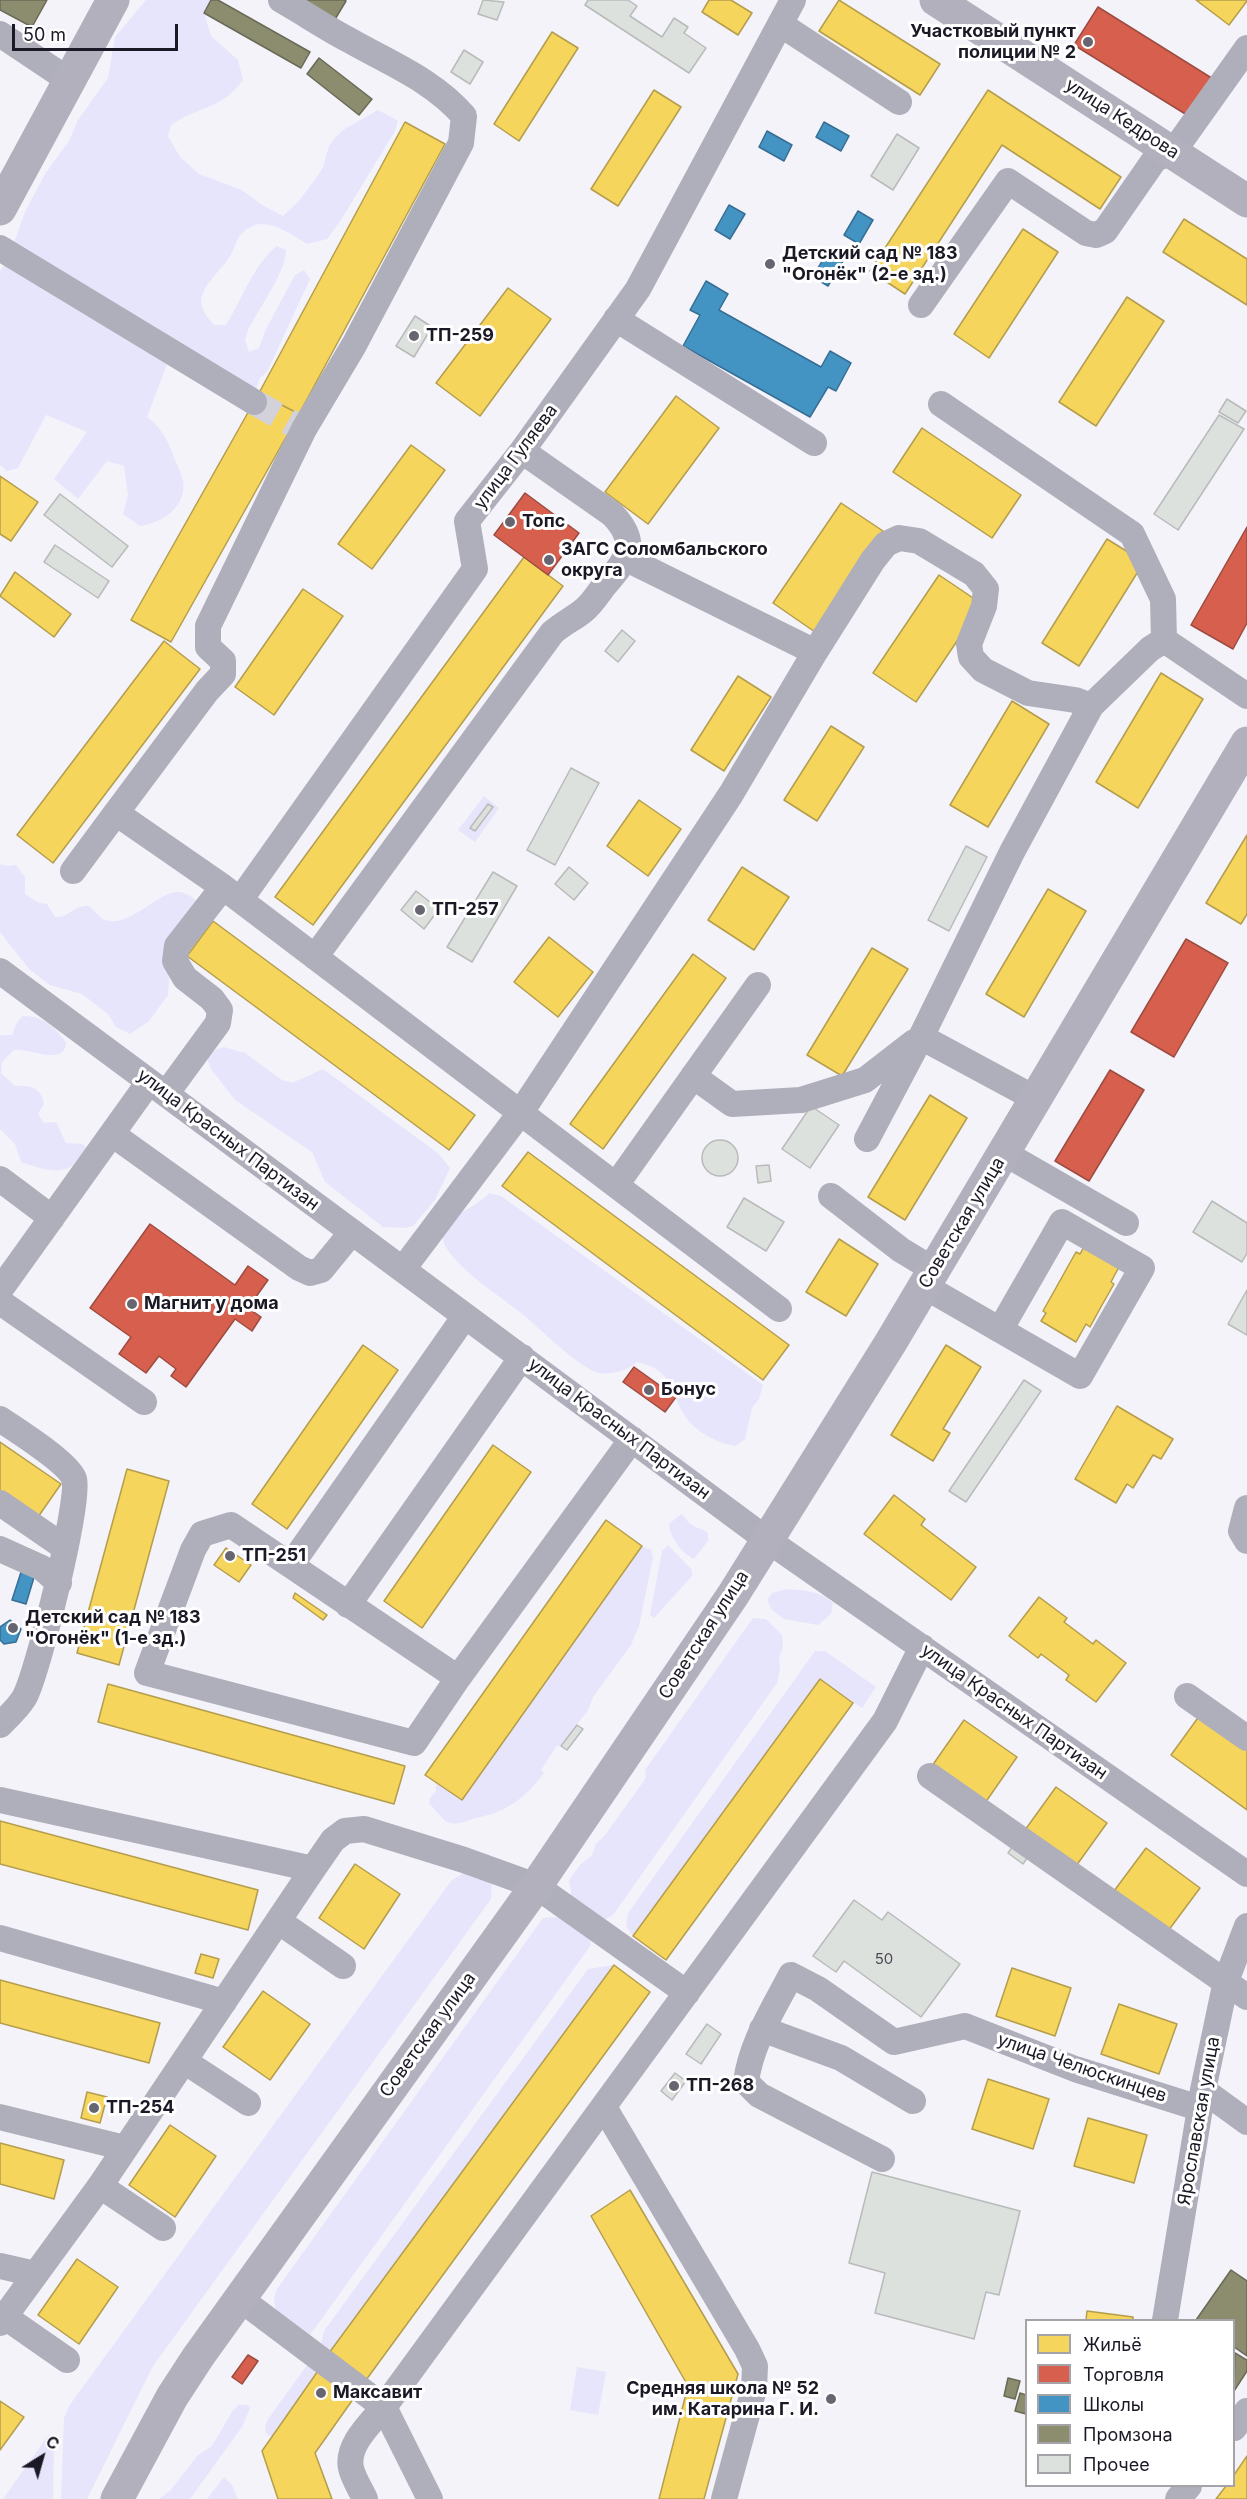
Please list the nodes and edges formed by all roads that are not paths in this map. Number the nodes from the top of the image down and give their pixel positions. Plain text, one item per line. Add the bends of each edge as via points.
1 (113, 0) edge
2 (281, 0) edge
3 (793, 0) edge
4 (936, 0) edge
5 (780, 24) junction
6 (0, 34) edge
7 (1247, 48) edge
8 (70, 81) junction
9 (899, 102) dead end
10 (1173, 152) junction
11 (1247, 201) edge
12 (0, 209) edge
13 (0, 248) edge
14 (921, 305) dead end
15 (616, 319) junction
16 (254, 402) tunnel mouth
17 (941, 404) dead end
18 (814, 443) dead end
19 (522, 451) junction
20 (627, 559) junction
21 (1164, 640) junction
22 (815, 652) junction
23 (1247, 696) edge
24 (1091, 706) junction
25 (1247, 743) edge
26 (116, 813) junction
27 (73, 871) dead end
28 (232, 894) junction
29 (315, 957) junction
30 (0, 971) edge
31 (758, 985) dead end
32 (921, 1037) junction
33 (693, 1076) junction
34 (158, 1088) junction
35 (1036, 1099) junction
36 (521, 1112) junction
37 (112, 1134) junction
38 (867, 1139) dead end
39 (1004, 1153) junction
40 (0, 1179) edge
41 (616, 1185) junction
42 (831, 1196) dead end
43 (1077, 1196) junction
44 (52, 1218) junction
45 (1062, 1222) junction
46 (1126, 1223) dead end
47 (352, 1232) junction
48 (403, 1269) junction
49 (929, 1278) junction
50 (0, 1290) edge
51 (0, 1302) edge
52 (779, 1309) dead end
53 (465, 1316) junction
54 (1000, 1330) junction
55 (522, 1357) junction
56 (144, 1402) dead end
57 (0, 1419) edge
58 (632, 1439) junction
59 (0, 1503) edge
60 (1247, 1508) edge
61 (766, 1539) junction
62 (1247, 1541) edge
63 (64, 1546) junction
64 (0, 1549) edge
65 (291, 1565) junction
66 (59, 1583) junction
67 (348, 1605) junction
68 (922, 1647) junction
69 (458, 1678) junction
70 (1187, 1696) dead end
71 (0, 1725) edge
72 (1247, 1738) edge
73 (930, 1776) dead end
74 (0, 1800) edge
75 (313, 1869) junction
76 (1247, 1874) edge
77 (536, 1886) junction
78 (278, 1921) junction
79 (1247, 1926) edge
80 (0, 1938) edge
81 (343, 1966) dead end
82 (1226, 1981) junction
83 (687, 1993) junction
84 (1247, 1997) edge
85 (224, 2002) junction
86 (762, 2029) junction
87 (184, 2061) junction
88 (1201, 2099) junction
89 (913, 2101) dead end
90 (248, 2103) dead end
91 (604, 2107) junction
92 (0, 2117) edge
93 (1247, 2122) edge
94 (125, 2148) junction
95 (882, 2159) dead end
96 (100, 2186) junction
97 (163, 2228) dead end
98 (0, 2266) edge
99 (35, 2274) junction
100 (239, 2298) junction
101 (1165, 2319) edge
102 (3, 2320) edge
103 (67, 2360) dead end
104 (384, 2406) junction
105 (1247, 2411) edge
106 (1235, 2426) edge
107 (1188, 2487) edge
108 (117, 2499) edge
109 (365, 2499) edge
110 (430, 2499) edge
111 (724, 2499) edge
112 (1178, 2499) edge

1 - 8 main road
2 - 26 street via 428,83 450,100 464,116 461,143 354,345 299,427 208,626 208,647 223,661 223,674
3 - 5 street, улица Гуляева
4 - 10 main road, улица Кедрова
5 - 9 street
5 - 15 street, улица Гуляева via 638,289
6 - 8 street
7 - 10 street
8 - 12 main road
10 - 11 main road, улица Кедрова
10 - 14 street via 1155,159 1105,231 1096,235 1086,233 1008,181
13 - 16 street
15 - 18 street
15 - 19 street, улица Гуляева
17 - 21 street via 1132,534 1163,599
19 - 20 street via 622,524 628,539
19 - 28 street, улица Гуляева via 467,522 475,569
20 - 22 street
20 - 29 street via 584,610 552,633
21 - 23 street
21 - 24 street
22 - 24 street via 886,544 899,538 919,541 974,574 986,589 984,606 969,644 971,657 983,670 1028,693
22 - 36 street via 731,794
24 - 32 street via 1012,852
25 - 35 main road, Советская улица
26 - 27 street
26 - 28 street
28 - 29 street
28 - 34 street, улица Гуляева via 177,946 176,961 185,978 220,1010 218,1023
29 - 36 street
30 - 34 street, улица Красных Партизан
31 - 33 street
32 - 33 street via 865,1080 801,1100 732,1104
32 - 35 street
32 - 38 street
33 - 41 street
34 - 37 street
34 - 47 street, улица Красных Партизан
35 - 39 main road, Советская улица
36 - 41 street
36 - 48 street
37 - 44 street
37 - 47 street via 310,1273 321,1270
39 - 43 street
39 - 49 main road, Советская улица
40 - 44 street
41 - 52 street
42 - 49 street
43 - 45 street
43 - 46 street
44 - 50 street
45 - 54 street
45 - 54 street via 1142,1268 1137,1277 1080,1376
47 - 48 street, улица Красных Партизан
48 - 53 street, улица Красных Партизан
49 - 54 street
49 - 61 main road, Советская улица
51 - 56 street
53 - 55 street, улица Красных Партизан
53 - 65 street
55 - 58 street, улица Красных Партизан
55 - 67 street
57 - 63 street via 64,1465 74,1479 75,1494
58 - 61 street, улица Красных Партизан
58 - 69 street
59 - 63 street
60 - 62 street via 1241,1532
61 - 68 street, улица Красных Партизан
61 - 77 main road, Советская улица via 733,1595
63 - 66 street
64 - 66 street via 42,1568
65 - 67 street
65 - 69 street via 231,1525 202,1534 147,1673 414,1743
66 - 71 street via 25,1697
67 - 69 street
68 - 76 street, улица Красных Партизан
68 - 83 street via 885,1721
70 - 72 street
73 - 82 street
74 - 75 street
75 - 77 street via 345,1831 364,1829
75 - 78 street
77 - 83 street
77 - 100 main road, Советская улица
78 - 81 street
78 - 85 street
79 - 82 street, Ярославская улица
80 - 85 street
82 - 84 street
82 - 88 street, Ярославская улица
83 - 91 street
85 - 87 street
86 - 88 street, улица Челюскинцев via 791,1975 894,2042 965,2026 1075,2069
86 - 89 street via 841,2058
86 - 95 street via 749,2061 746,2082 759,2094
87 - 90 street
87 - 94 street
88 - 93 street, улица Челюскинцев
88 - 101 street, Ярославская улица
91 - 104 street
91 - 111 street via 755,2366 754,2389
92 - 94 street
94 - 96 street
96 - 97 street
96 - 99 street
98 - 99 street
99 - 102 street
100 - 104 street
100 - 108 main road, Советская улица via 172,2397
102 - 103 street
104 - 109 street via 351,2452 351,2468
104 - 110 street
105 - 106 street
107 - 112 street

